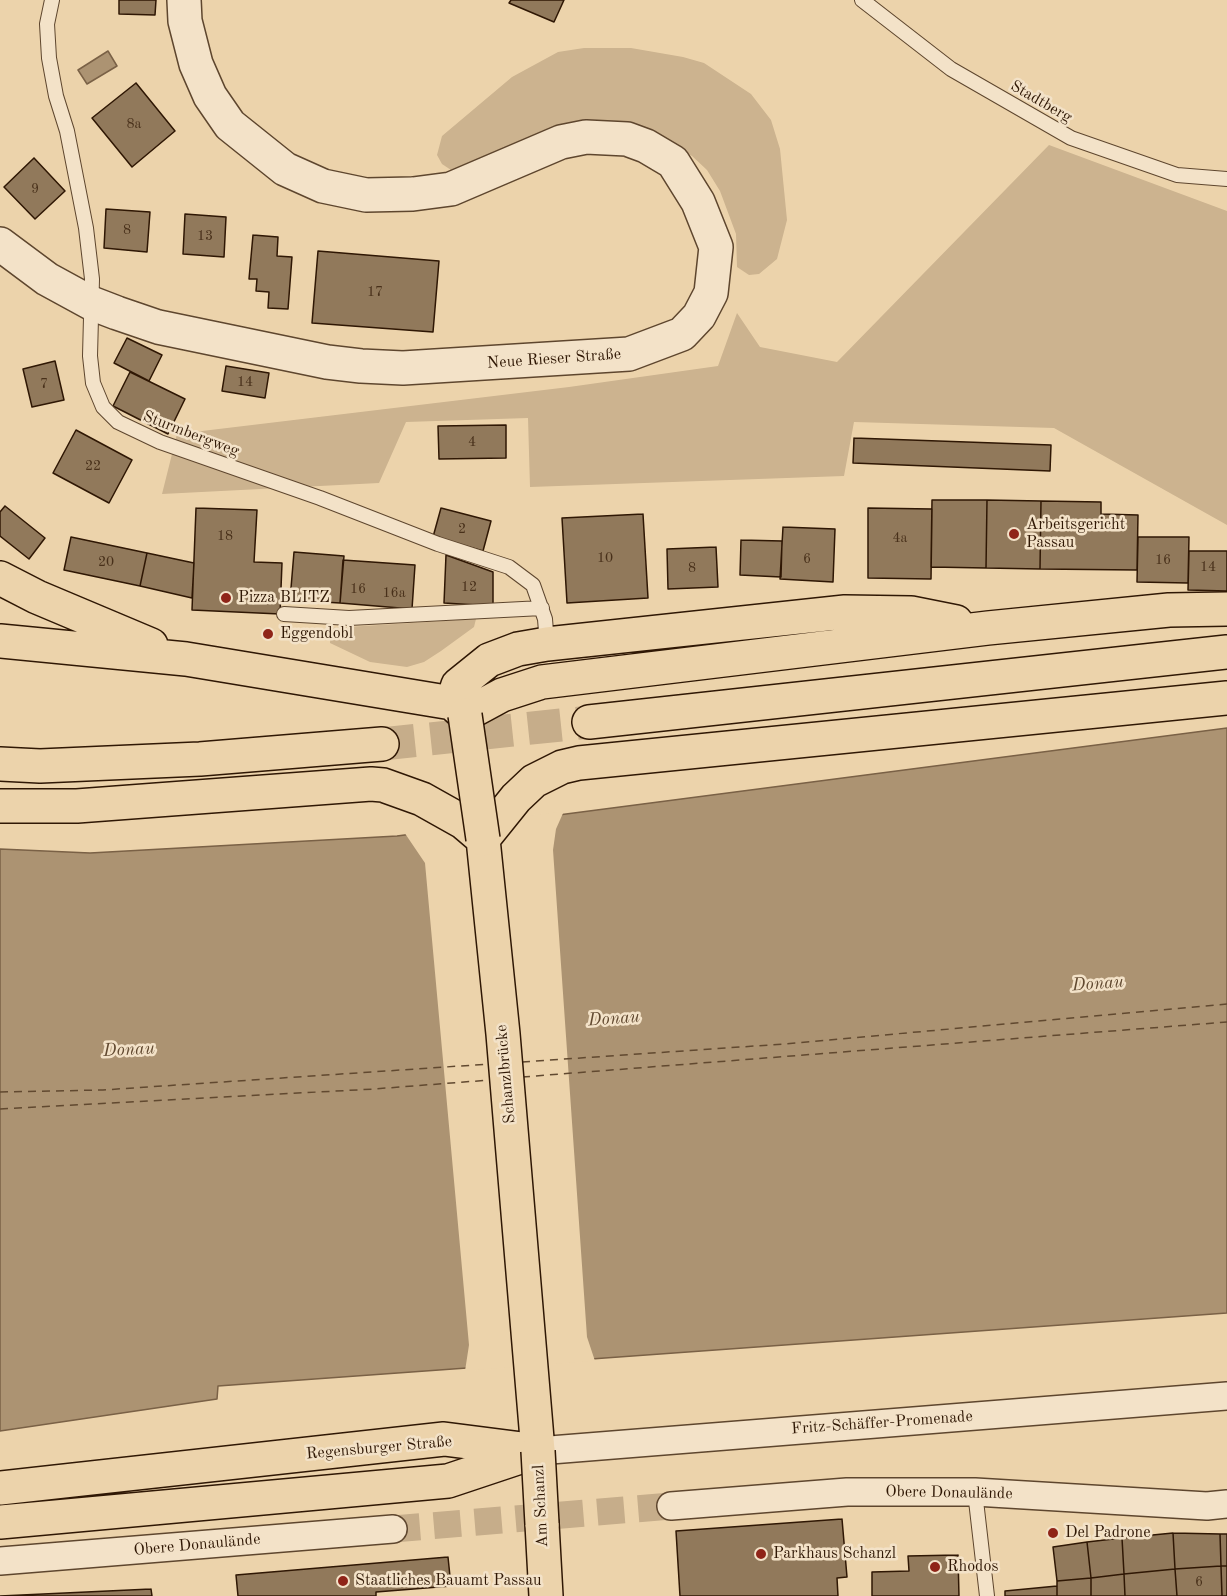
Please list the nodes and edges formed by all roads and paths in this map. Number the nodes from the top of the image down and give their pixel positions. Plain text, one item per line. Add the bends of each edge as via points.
1 (52, 0) edge
2 (184, 0) edge
3 (862, 0) edge
4 (1227, 179) edge
5 (0, 244) edge
6 (92, 303) junction
7 (0, 578) edge
8 (542, 608) junction
9 (1227, 609) edge
10 (284, 614) dead end
11 (988, 628) junction
12 (0, 641) edge
13 (547, 644) junction
14 (1227, 651) edge
15 (186, 659) junction
16 (1227, 698) edge
17 (464, 707) junction
18 (589, 722) tunnel mouth
19 (382, 744) tunnel mouth
20 (0, 764) edge
21 (0, 806) edge
22 (483, 839) junction
23 (1227, 1396) edge
24 (538, 1451) junction
25 (0, 1488) edge
26 (975, 1492) junction
27 (1227, 1504) edge
28 (671, 1506) tunnel mouth
29 (0, 1522) edge
30 (393, 1529) tunnel mouth
31 (0, 1561) edge
32 (546, 1596) edge
33 (987, 1596) edge

1 - 6 lane, Sturmbergweg via 47,24 49,58 84,218
2 - 6 street, Neue Rieser Straße via 196,64 210,96 230,125 285,170 323,186 366,195 413,194 451,189 561,142 586,137 627,140 673,162 698,202 716,247 711,293 699,316 682,334 629,354 403,368 327,362 158,327
3 - 4 lane, Stadtberg via 951,69 1071,138 1177,175
5 - 6 street, Neue Rieser Straße via 47,279
6 - 8 lane, Sturmbergweg via 93,383 104,407 118,422 160,442 509,567 533,585
7 - 15 main road via 107,628
8 - 10 lane via 349,618
8 - 13 lane, Sturmbergweg
9 - 11 main road via 1169,610
11 - 13 main road via 911,613 859,611
11 - 17 main road via 542,682
12 - 15 main road
13 - 17 main road via 489,660 458,685
14 - 18 main road
15 - 17 main road
16 - 22 main road via 579,763 534,781
17 - 22 main road, Schanzlbrücke, bridge
19 - 20 main road via 188,760
21 - 22 main road via 76,806 371,784 422,799 463,822
22 - 24 main road, Schanzlbrücke
23 - 24 street, Fritz-Schäffer-Promenade
24 - 25 main road, Regensburger Straße via 444,1439
24 - 29 main road via 448,1481
24 - 32 main road, Am Schanzl, bridge
26 - 27 street, Obere Donaulände
26 - 28 street, Obere Donaulände via 847,1492
26 - 33 lane
30 - 31 street, Obere Donaulände

